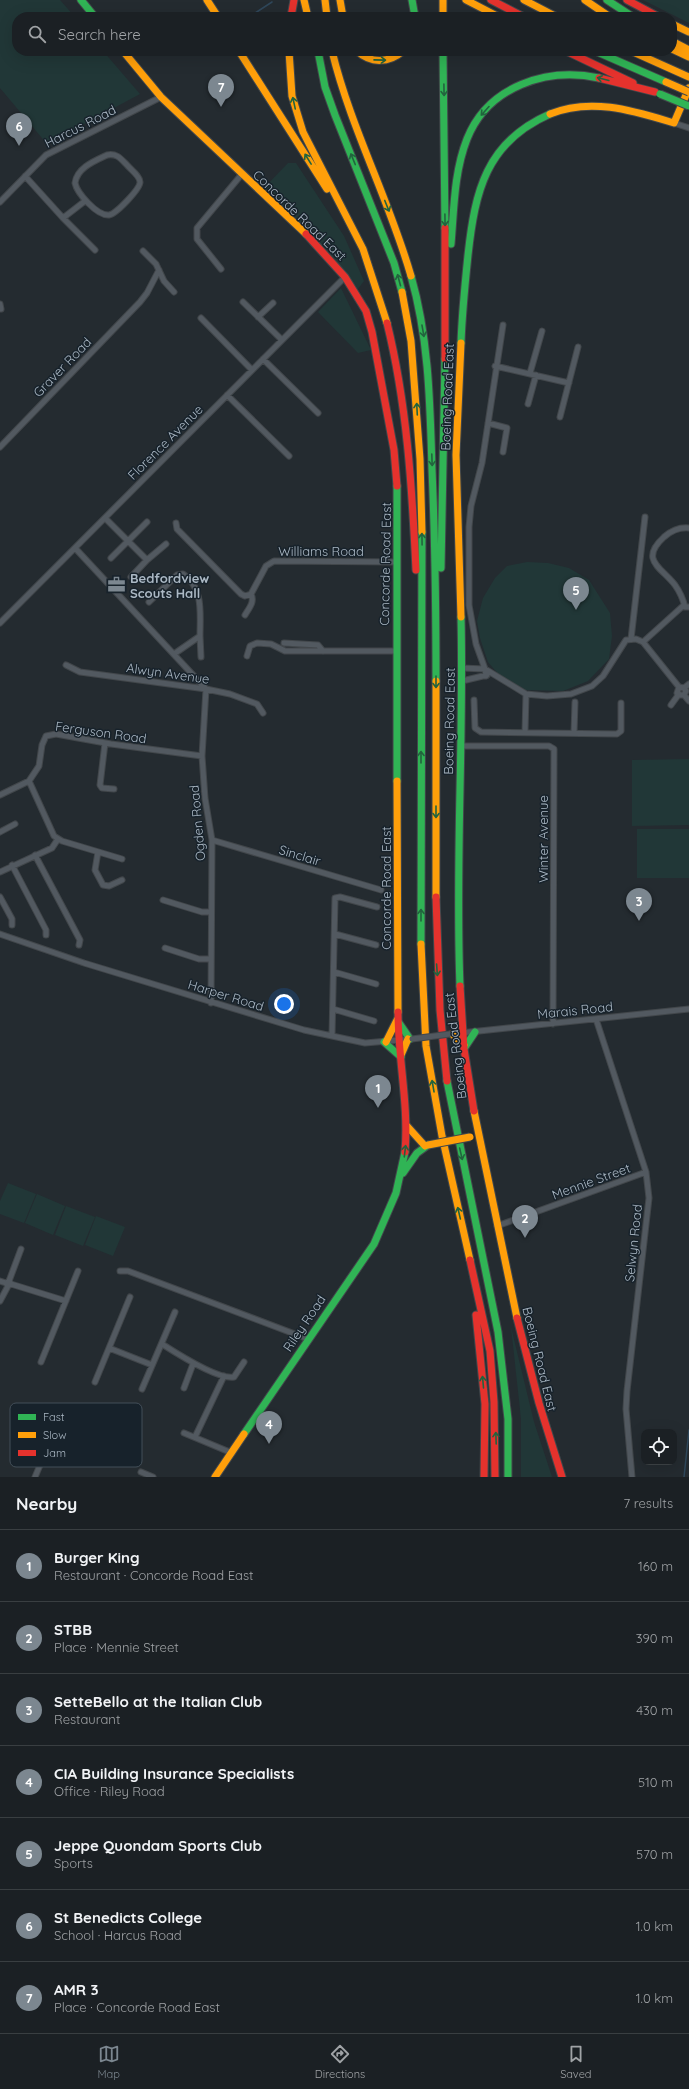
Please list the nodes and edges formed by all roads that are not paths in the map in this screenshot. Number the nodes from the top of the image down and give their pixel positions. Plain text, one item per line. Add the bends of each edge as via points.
1 (81, 0) edge
2 (207, 0) edge
3 (294, 0) edge
4 (304, 0) edge
5 (311, 0) edge
6 (325, 0) edge
7 (340, 0) edge
8 (412, 0) edge
9 (466, 0) edge
10 (491, 0) edge
11 (524, 0) edge
12 (585, 0) edge
13 (606, 0) edge
14 (627, 0) edge
15 (91, 12) edge
16 (215, 12) edge
17 (292, 12) edge
18 (307, 12) edge
19 (312, 12) edge
20 (326, 12) edge
21 (342, 12) edge
22 (414, 12) edge
23 (489, 12) edge
24 (514, 12) edge
25 (547, 12) edge
26 (603, 12) edge
27 (625, 12) edge
28 (650, 12) edge
29 (677, 26) edge
30 (689, 32) edge
31 (677, 49) edge
32 (689, 50) edge
33 (127, 56) edge
34 (242, 56) edge
35 (289, 56) edge
36 (319, 56) edge
37 (333, 56) edge
38 (366, 56) edge
39 (398, 56) edge
40 (443, 56) edge
41 (577, 56) edge
42 (606, 56) edge
43 (642, 56) edge
44 (689, 57) edge
45 (689, 77) edge
46 (689, 88) edge
47 (689, 92) edge
48 (657, 93) junction
49 (161, 97) junction
50 (689, 106) edge
51 (674, 123) junction
52 (689, 128) edge
53 (242, 174) junction
54 (25, 176) junction
55 (85, 201) junction
56 (0, 202) edge
57 (63, 218) junction
58 (358, 240) junction
59 (95, 250) dead end
60 (143, 251) dead end
61 (221, 269) dead end
62 (159, 270) junction
63 (345, 277) junction
64 (446, 286) junction
65 (174, 292) dead end
66 (243, 302) dead end
67 (273, 303) dead end
68 (258, 317) junction
69 (201, 318) dead end
70 (503, 325) dead end
71 (542, 331) dead end
72 (282, 340) junction
73 (578, 347) dead end
74 (263, 359) junction
75 (495, 366) junction
76 (252, 370) junction
77 (530, 373) junction
78 (536, 375) junction
79 (569, 383) junction
80 (227, 395) junction
81 (528, 404) dead end
82 (318, 413) dead end
83 (560, 417) dead end
84 (488, 423) junction
85 (0, 447) edge
86 (503, 452) dead end
87 (289, 456) dead end
88 (645, 517) dead end
89 (105, 518) junction
90 (147, 522) dead end
91 (176, 523) dead end
92 (689, 528) edge
93 (128, 540) junction
94 (166, 544) dead end
95 (75, 548) junction
96 (111, 558) dead end
97 (147, 560) junction
98 (397, 562) junction
99 (132, 577) dead end
100 (251, 594) junction
101 (149, 602) dead end
102 (687, 604) edge
103 (245, 615) dead end
104 (0, 623) edge
105 (200, 636) junction
106 (631, 639) junction
107 (643, 642) junction
108 (436, 643) junction
109 (284, 644) dead end
110 (397, 650) junction
111 (323, 651) junction
112 (174, 654) junction
113 (247, 656) dead end
114 (201, 657) dead end
115 (66, 665) dead end
116 (462, 668) junction
117 (485, 669) junction
118 (492, 673) junction
119 (421, 676) junction
120 (486, 676) junction
121 (462, 681) junction
122 (689, 684) edge
123 (682, 688) junction
124 (206, 689) junction
125 (526, 694) junction
126 (681, 694) junction
127 (474, 700) dead end
128 (689, 701) edge
129 (575, 702) dead end
130 (621, 703) dead end
131 (671, 705) dead end
132 (263, 713) dead end
133 (525, 732) junction
134 (574, 733) junction
135 (105, 743) junction
136 (460, 746) junction
137 (202, 756) junction
138 (29, 781) junction
139 (114, 789) dead end
140 (0, 795) edge
141 (15, 824) dead end
142 (0, 832) edge
143 (58, 839) junction
144 (212, 840) junction
145 (98, 852) junction
146 (35, 856) junction
147 (122, 859) dead end
148 (12, 865) junction
149 (0, 872) edge
150 (122, 880) dead end
151 (381, 890) dead end
152 (0, 897) edge
153 (164, 900) dead end
154 (377, 907) dead end
155 (211, 912) junction
156 (12, 925) dead end
157 (0, 934) edge
158 (46, 934) dead end
159 (334, 934) junction
160 (0, 937) edge
161 (10, 938) junction
162 (79, 945) dead end
163 (376, 945) dead end
164 (165, 948) dead end
165 (211, 959) junction
166 (334, 972) junction
167 (376, 984) dead end
168 (211, 1003) junction
169 (334, 1009) junction
170 (689, 1009) edge
171 (398, 1019) junction
172 (596, 1019) junction
173 (374, 1021) dead end
174 (462, 1022) junction
175 (553, 1024) junction
176 (475, 1032) junction
177 (464, 1033) junction
178 (452, 1034) junction
179 (332, 1036) junction
180 (410, 1039) junction
181 (398, 1040) junction
182 (385, 1042) junction
183 (464, 1047) junction
184 (401, 1056) junction
185 (407, 1126) junction
186 (477, 1126) junction
187 (471, 1137) junction
188 (427, 1146) junction
189 (646, 1172) junction
190 (487, 1175) junction
191 (401, 1176) junction
192 (497, 1226) junction
193 (21, 1249) dead end
194 (468, 1251) junction
195 (78, 1271) dead end
196 (120, 1271) dead end
197 (0, 1281) edge
198 (8, 1284) junction
199 (130, 1297) dead end
200 (0, 1301) edge
201 (66, 1301) junction
202 (175, 1312) dead end
203 (308, 1339) junction
204 (162, 1344) junction
205 (109, 1348) junction
206 (41, 1362) dead end
207 (244, 1362) dead end
208 (194, 1364) junction
209 (152, 1365) junction
210 (224, 1376) junction
211 (95, 1382) dead end
212 (184, 1388) dead end
213 (142, 1389) dead end
214 (184, 1433) dead end
215 (195, 1437) junction
216 (232, 1453) junction
217 (39, 1467) edge
218 (140, 1472) dead end
219 (35, 1477) edge
220 (153, 1477) edge
221 (216, 1477) edge
222 (484, 1477) edge
223 (495, 1477) edge
224 (508, 1477) edge
225 (562, 1477) edge
226 (632, 1477) edge

1 - 15 main road
2 - 16 main road
3 - 17 main road
4 - 18 main road
5 - 19 main road
6 - 20 main road
7 - 21 main road
8 - 22 main road
9 - 23 main road
10 - 24 main road
11 - 25 main road
12 - 26 main road
13 - 27 main road
14 - 28 main road
29 - 30 main road
31 - 32 main road
31 - 44 main road
33 - 49 main road, Concorde Road East
58 -> 34 main road
58 -> 35 main road via 309,144 296,110 289,79
119 -> 36 main road via 420,459 411,341 394,263 335,115 325,86
37 -> 108 main road via 349,112 407,260 425,340 436,555
38 -> 39 main road via 374,60 387,60
40 -> 64 main road
41 - 48 main road
42 - 47 main road, bridge
43 - 45 main road
46 - 51 main road
48 - 50 main road, bridge
48 -> 64 main road via 591,76 552,74 520,84 495,100 472,128 462,157
49 - 53 main road, Concorde Road East
49 - 54 street, Harcus Road via 46,155
51 - 52 street
51 - 116 main road, Boeing Road East via 610,107 577,107 550,114 522,127 491,161 481,182 475,200 463,292 456,454
53 - 61 street via 199,225 196,235
53 - 63 main road, Concorde Road East via 318,246
54 - 56 street, Harcus Road
54 - 57 street
55 - 55 street via 102,213 111,215 138,189 140,180 120,158 107,155 89,164 76,178 76,186
55 - 57 street
57 - 59 street
58 - 119 main road via 371,267 378,290 394,349 401,390 411,472
60 - 62 street
62 - 65 street via 164,281
62 - 85 street, Graver Road via 148,293 140,302
63 - 72 street, Florence Avenue
63 - 98 main road, Concorde Road East via 366,311 386,403 397,477
64 - 108 main road via 442,554
66 - 68 street
67 - 68 street
68 - 72 street
69 - 76 street
70 - 75 street
71 - 77 street
72 - 74 street, Florence Avenue
73 - 79 street
74 - 76 street, Florence Avenue
74 - 82 street
75 - 77 street
75 - 84 street
76 - 80 street, Florence Avenue
77 - 78 street
78 - 79 street
78 - 81 street
79 - 83 street
80 - 87 street
80 - 89 street, Florence Avenue
84 - 86 street via 508,428
84 - 117 street via 482,463 471,506 468,542 470,616
88 - 106 street
89 - 93 street
89 - 95 street, Florence Avenue
90 - 93 street
91 - 100 street via 177,529 241,594
92 - 102 street via 683,527 669,533 656,545 652,554 658,568 674,583
93 - 96 street
93 - 97 street
94 - 97 street
95 - 104 street, Florence Avenue
95 - 112 street
97 - 99 street
98 - 100 street, Williams Road via 274,561 266,566
98 - 110 main road, Concorde Road East
100 - 103 street, Williams Road via 252,605
101 - 105 street via 178,575 183,574 198,592
102 - 107 street
105 - 112 street
105 - 114 street
106 - 107 street
106 - 125 street via 626,640 609,667 592,686 571,694
107 - 123 street
108 -> 224 main road via 436,950 442,1043 456,1131 483,1248 502,1349 507,1403
109 - 111 street via 318,645
110 - 111 street
110 - 171 main road, Concorde Road East
111 - 113 street via 285,651 271,644 257,643 250,646
112 - 124 street
115 - 124 street, Alwyn Avenue via 80,672
116 - 117 street
116 - 121 main road, Boeing Road East
117 - 118 street
117 - 120 street
118 - 120 street
118 - 125 street
194 -> 119 main road via 442,1136 426,1046 421,950
120 - 121 street
121 - 136 main road, Boeing Road East
122 - 123 street
123 - 126 street via 677,691
123 - 126 street via 686,691
124 - 132 street, Alwyn Avenue via 257,704
124 - 137 street, Ogden Road
125 - 133 street
126 - 128 street
126 - 131 street
127 - 133 street via 474,728 478,731
129 - 134 street
130 - 134 street via 619,733
133 - 134 street
135 - 137 street, Ferguson Road
135 - 138 street, Ferguson Road via 56,734 48,735 42,745 39,766
135 - 139 street via 100,785 102,788
136 - 174 main road, Boeing Road East via 458,943
136 - 175 street, Winter Avenue via 549,746 554,749
137 - 144 street, Ogden Road
138 - 140 street
138 - 143 street via 52,832
141 - 142 street
143 - 145 street
143 - 146 street via 52,848
144 - 151 street, Sinclair
144 - 155 street, Ogden Road
145 - 147 street
145 - 150 street via 95,870 103,885 109,886
146 - 148 street
146 - 162 street via 80,940
148 - 149 street
148 - 158 street
152 - 156 street via 12,919
153 - 155 street via 202,912
154 - 159 street via 336,897
155 - 165 street, Ogden Road
157 - 161 street, Harper Road
159 - 163 street
159 - 166 street
160 - 161 street, Harper Road
161 - 168 street, Harper Road
164 - 165 street via 199,959
165 - 168 street, Ogden Road
166 - 167 street
166 - 169 street
168 - 179 street, Harper Road
169 - 173 street
169 - 179 street
170 - 172 street, Marais Road
171 - 180 main road
171 - 181 main road, Concorde Road East
171 - 182 main road
172 - 175 street, Marais Road
172 - 189 street, Selwyn Road
174 - 177 main road, Boeing Road East
174 - 178 main road
175 - 176 street, Marais Road
176 - 177 street, Marais Road
176 - 183 main road
177 - 178 street, Harper Road
177 - 183 main road, Boeing Road East
178 - 180 street, Harper Road, bridge
178 - 183 main road
179 - 182 street, Harper Road via 365,1043
180 - 181 street, Harper Road
180 - 184 main road
181 - 182 street, Harper Road
181 - 184 main road, Concorde Road East
182 - 184 main road
183 - 186 main road, Boeing Road East
184 - 185 main road, Concorde Road East
185 - 188 main road via 415,1137
191 -> 185 main road, Concorde Road East
186 - 187 main road
186 - 190 main road, Boeing Road East
187 - 188 main road, bridge
187 - 190 main road via 477,1143
188 - 191 main road via 412,1159
189 - 192 street, Mennie Street
189 - 226 street, Selwyn Road via 649,1198 627,1402
190 - 192 main road, Boeing Road East
191 - 203 main road, Riley Road via 374,1244
192 - 225 main road, Boeing Road East via 523,1347 541,1414
193 - 198 street
222 -> 194 main road via 485,1404
223 -> 194 main road via 490,1351
195 - 201 street
196 - 203 street via 128,1271
197 - 198 street
198 - 200 street
198 - 201 street
199 - 205 street
201 - 206 street
202 - 204 street
203 - 216 main road, Riley Road
204 - 208 street
204 - 209 street
205 - 209 street
205 - 211 street
207 - 210 street via 234,1377
208 - 210 street
208 - 212 street
209 - 213 street
210 - 215 street
214 - 215 street
215 - 216 street
216 - 221 main road, Riley Road
217 - 219 street
218 - 220 street

